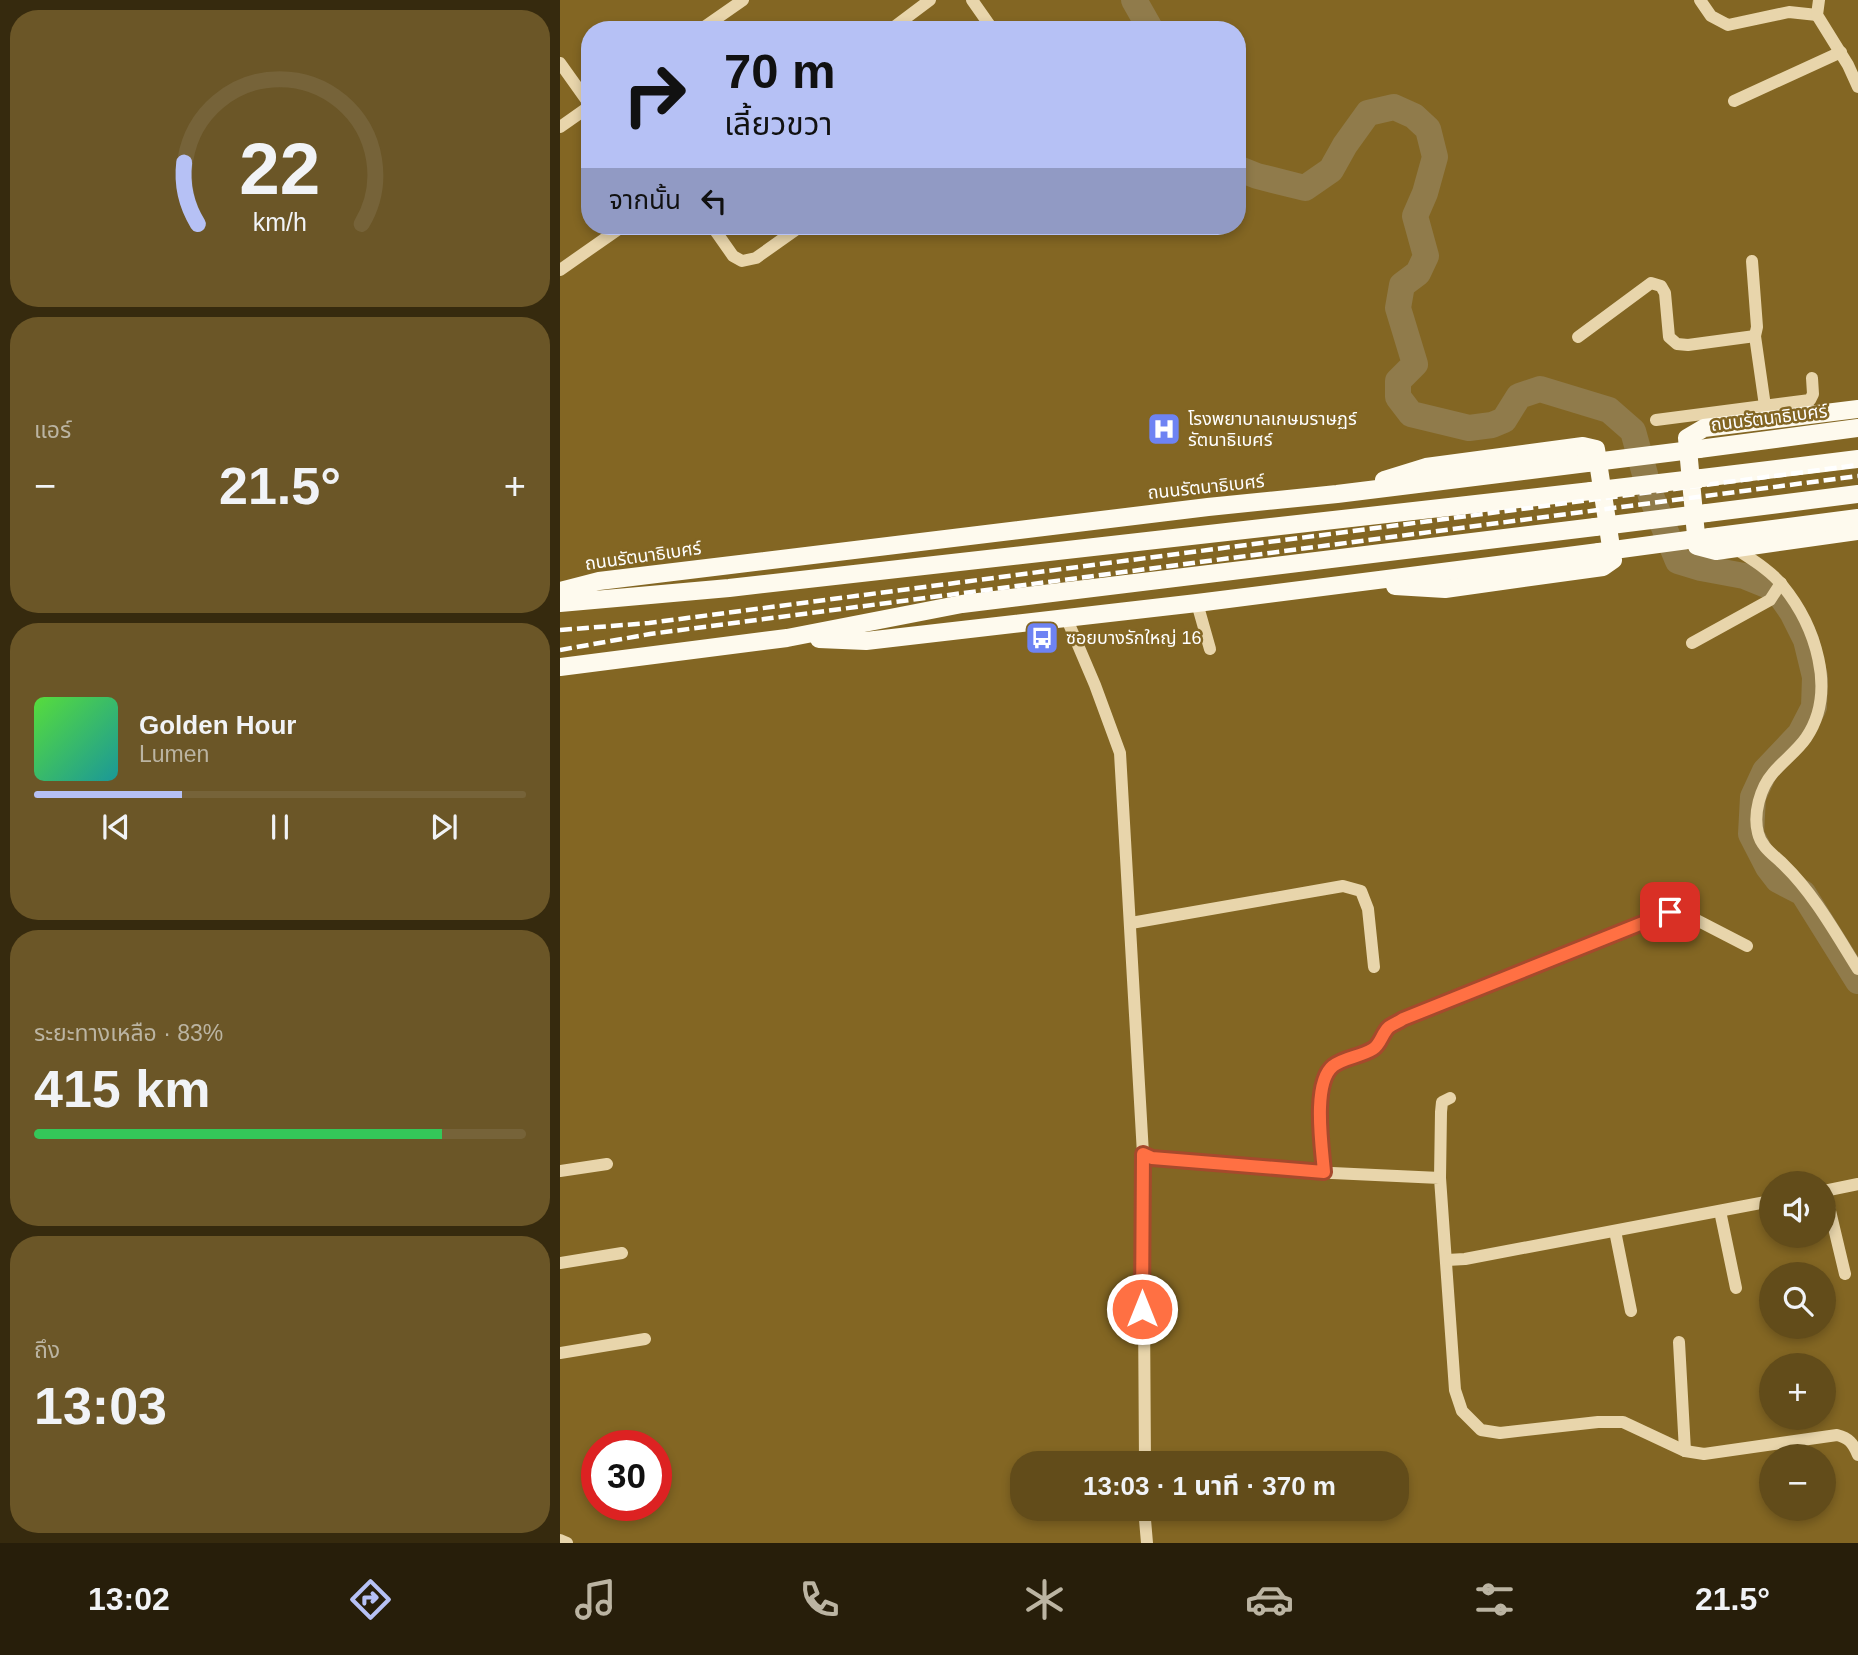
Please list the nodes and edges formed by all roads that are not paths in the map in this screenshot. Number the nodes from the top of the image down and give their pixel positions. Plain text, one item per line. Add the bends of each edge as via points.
1 (743, 0) edge
2 (930, 0) edge
3 (972, 0) edge
4 (1700, 0) edge
5 (1819, 0) edge
6 (1817, 15) junction
7 (713, 21) edge
8 (902, 21) edge
9 (987, 21) edge
10 (1840, 51) junction
11 (560, 63) edge
12 (1858, 88) edge
13 (581, 92) edge
14 (1734, 101) dead end
15 (581, 112) edge
16 (560, 127) edge
17 (610, 235) edge
18 (718, 235) edge
19 (788, 235) edge
20 (1752, 261) dead end
21 (560, 270) edge
22 (1755, 336) junction
23 (1578, 337) dead end
24 (1812, 378) dead end
25 (1858, 409) edge
26 (1766, 413) junction
27 (1656, 420) dead end
28 (1858, 428) edge
29 (1858, 459) edge
30 (1337, 494) junction
31 (1858, 494) edge
32 (1858, 518) edge
33 (1858, 531) edge
34 (1736, 549) junction
35 (1348, 584) junction
36 (1777, 589) junction
37 (560, 591) edge
38 (560, 603) edge
39 (1197, 603) junction
40 (1066, 617) junction
41 (787, 638) junction
42 (1692, 643) dead end
43 (1210, 649) dead end
44 (560, 667) edge
45 (1131, 923) junction
46 (1747, 946) dead end
47 (1374, 967) dead end
48 (1858, 970) edge
49 (1450, 1098) dead end
50 (1143, 1154) junction
51 (607, 1164) dead end
52 (560, 1171) edge
53 (1324, 1172) junction
54 (1440, 1178) junction
55 (1858, 1184) edge
56 (1836, 1189) edge
57 (1759, 1203) edge
58 (1720, 1211) junction
59 (1615, 1231) junction
60 (1836, 1238) edge
61 (622, 1253) dead end
62 (1447, 1261) junction
63 (560, 1263) edge
64 (1845, 1274) dead end
65 (1737, 1288) dead end
66 (1631, 1311) dead end
67 (645, 1339) dead end
68 (1679, 1342) dead end
69 (560, 1353) edge
70 (1789, 1441) junction
71 (1790, 1444) edge
72 (1144, 1451) edge
73 (1685, 1451) junction
74 (1858, 1455) edge
75 (1145, 1521) edge
76 (560, 1540) edge
77 (567, 1543) edge
78 (1147, 1543) edge

1 - 7 street
2 - 8 street
3 - 9 street
4 - 6 street via 1712,16 1728,25 1789,12
5 - 6 street
6 - 10 street
10 - 12 street
10 - 14 street
11 - 13 street
15 - 16 street
17 - 21 street
18 - 19 street via 742,261 755,258
20 - 22 street
22 - 23 street via 1677,344 1669,337 1665,293 1651,283
22 - 26 street
24 - 26 street via 1810,400
25 - 26 main road
26 - 27 street
26 - 34 main road via 1704,428 1686,438 1697,546 1716,551
28 - 30 main road, ถนนรัตนาธิเบศร์, bridge
29 - 38 main road, bridge via 729,588
30 - 35 main road via 1426,467 1583,446 1596,449 1613,560 1603,567 1446,589
30 - 37 main road, ถนนรัตนาธิเบศร์ via 613,579
31 - 41 main road, bridge via 961,604
32 - 35 main road, bridge
33 - 34 main road
34 - 36 street
35 - 39 main road
36 - 42 street
36 - 48 street via 1798,609 1812,638 1822,676 1820,709 1806,738 1770,775 1756,814 1758,833 1762,845 1804,887
39 - 40 main road
39 - 43 street
40 - 41 main road via 866,641
40 - 45 street via 1120,753
41 - 44 main road
45 - 47 street via 1343,886 1361,891 1365,900
45 - 50 street
46 - 53 street via 1685,914 1670,912 1403,1019 1387,1028 1377,1047 1345,1059 1323,1080
49 - 54 street via 1442,1102
50 - 53 street via 1166,1160
50 - 72 street
51 - 52 street
53 - 54 street
54 - 62 street
55 - 56 street
57 - 58 street
58 - 59 street
58 - 65 street
59 - 62 street
59 - 66 street
60 - 64 street
61 - 63 street
62 - 73 street via 1455,1390 1462,1411 1481,1430 1500,1433 1623,1422
67 - 69 street
68 - 73 street
70 - 71 street
70 - 73 street via 1704,1454
70 - 74 street via 1837,1435 1854,1444
75 - 78 street
76 - 77 street

